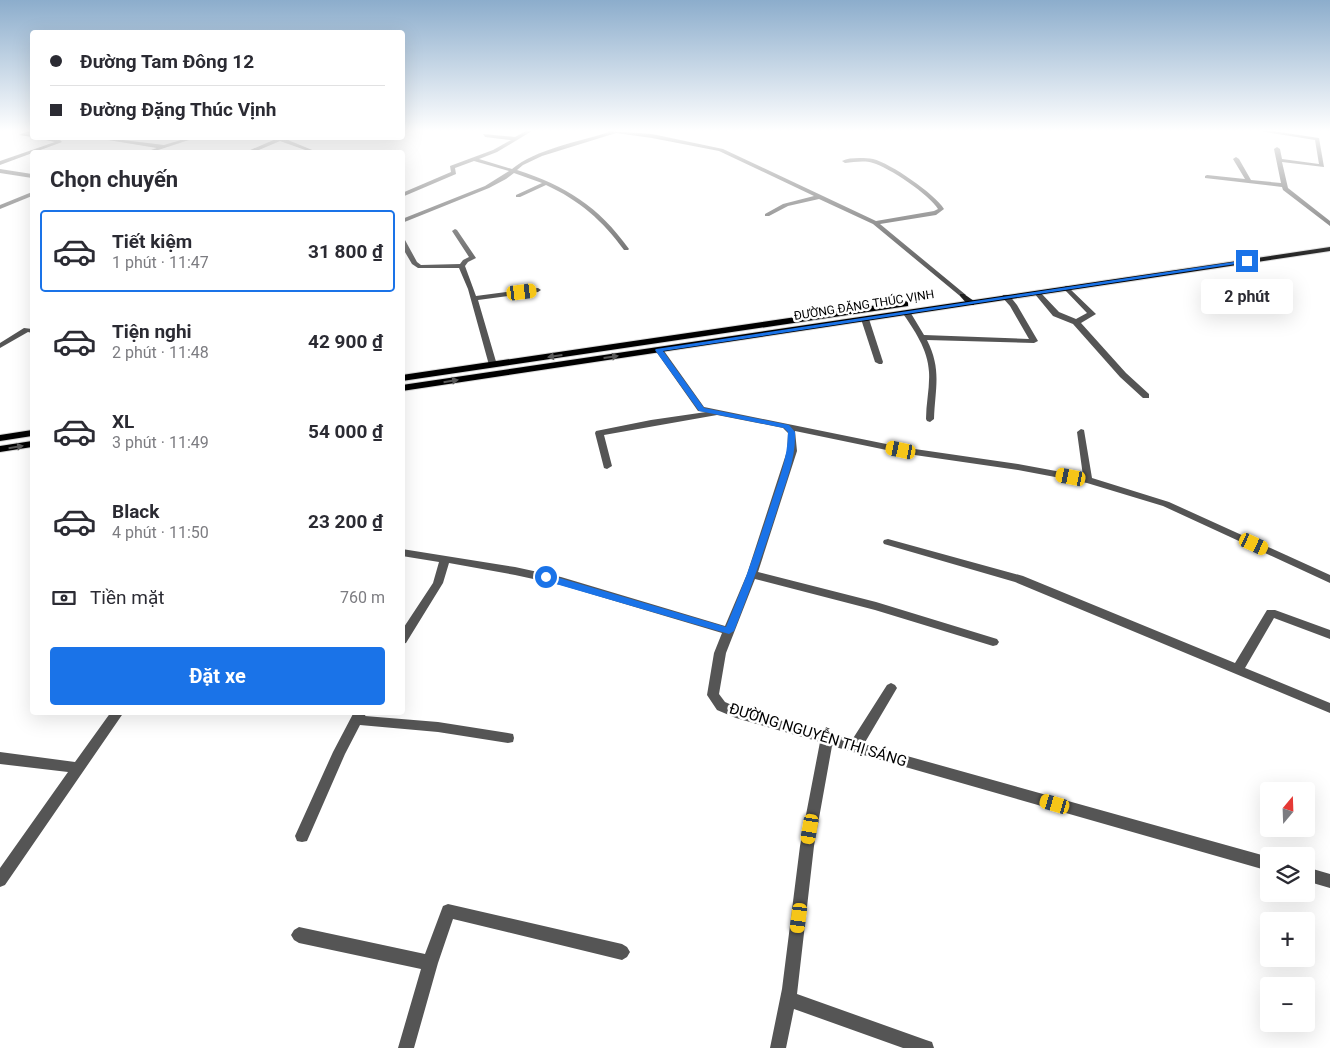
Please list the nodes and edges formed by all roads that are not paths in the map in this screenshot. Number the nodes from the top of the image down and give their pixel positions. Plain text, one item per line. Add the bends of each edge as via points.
1 (438, 180) edge
2 (500, 180) edge
3 (539, 180) edge
4 (784, 180) edge
5 (904, 180) edge
6 (1248, 180) edge
7 (1284, 180) edge
8 (548, 183) junction
9 (1284, 184) junction
10 (405, 194) edge
11 (30, 195) edge
12 (518, 196) dead end
13 (820, 197) junction
14 (0, 202) edge
15 (9, 204) junction
16 (0, 207) edge
17 (405, 213) edge
18 (768, 214) dead end
19 (416, 216) junction
20 (405, 221) edge
21 (875, 223) junction
22 (1330, 224) edge
23 (455, 231) dead end
24 (1330, 241) edge
25 (405, 246) edge
26 (626, 249) dead end
27 (1330, 249) edge
28 (462, 266) junction
29 (1066, 288) junction
30 (538, 290) dead end
31 (1038, 293) junction
32 (962, 295) junction
33 (1006, 297) junction
34 (474, 298) junction
35 (971, 303) junction
36 (906, 312) junction
37 (865, 319) junction
38 (1076, 322) junction
39 (30, 331) edge
40 (920, 337) junction
41 (0, 346) edge
42 (658, 350) junction
43 (879, 362) dead end
44 (493, 365) junction
45 (405, 378) edge
46 (405, 388) edge
47 (1146, 396) dead end
48 (722, 413) junction
49 (930, 419) dead end
50 (786, 426) junction
51 (1081, 432) dead end
52 (30, 433) edge
53 (0, 438) edge
54 (30, 444) edge
55 (0, 449) edge
56 (607, 466) dead end
57 (1088, 480) junction
58 (888, 542) dead end
59 (405, 552) edge
60 (445, 559) junction
61 (752, 574) junction
62 (1330, 579) edge
63 (729, 631) junction
64 (405, 635) edge
65 (1330, 635) edge
66 (993, 642) dead end
67 (1237, 670) junction
68 (891, 688) dead end
69 (1330, 708) edge
70 (116, 715) edge
71 (359, 716) edge
72 (508, 738) dead end
73 (827, 739) junction
74 (856, 748) junction
75 (0, 758) edge
76 (79, 768) junction
77 (302, 836) dead end
78 (1260, 861) edge
79 (1315, 877) edge
80 (0, 879) edge
81 (1330, 883) edge
82 (299, 934) dead end
83 (622, 952) dead end
84 (430, 963) junction
85 (788, 999) junction
86 (406, 1048) edge
87 (778, 1048) edge
88 (926, 1048) edge

1 - 10 street
2 - 19 street
3 - 8 street
4 - 13 street
5 - 21 street via 932,198 940,209 936,213
6 - 9 street
7 - 9 street
8 - 12 street
8 - 26 street via 572,194 591,210 616,234
9 - 22 street via 1291,196
11 - 15 street
13 - 18 street
13 - 21 street
14 - 15 street
15 - 16 street
17 - 19 street
19 - 20 street
21 - 32 street
23 - 28 street via 473,258
24 - 32 main road, ĐƯỜNG ĐẶNG THÚC VỊNH
25 - 28 street via 414,263 420,267
27 - 29 main road, ĐƯỜNG ĐẶNG THÚC VỊNH
28 - 34 street
29 - 31 main road, ĐƯỜNG ĐẶNG THÚC VỊNH
29 - 38 street via 1092,314
30 - 34 street
31 - 33 main road, ĐƯỜNG ĐẶNG THÚC VỊNH
31 - 38 street via 1056,314
32 - 35 main road
32 -> 44 main road, ĐƯỜNG ĐẶNG THÚC VỊNH
33 - 35 main road, ĐƯỜNG ĐẶNG THÚC VỊNH
33 - 40 street via 1034,341
34 - 44 street
35 - 36 main road, ĐƯỜNG ĐẶNG THÚC VỊNH
36 - 37 main road, ĐƯỜNG ĐẶNG THÚC VỊNH
36 - 40 street
37 - 42 main road, ĐƯỜNG ĐẶNG THÚC VỊNH
37 - 43 street
38 - 47 street
39 - 41 street
40 - 49 street via 933,370
46 -> 42 main road, ĐƯỜNG ĐẶNG THÚC VỊNH
42 - 48 street via 701,409
44 - 45 main road, ĐƯỜNG ĐẶNG THÚC VỊNH
48 - 50 street
48 - 56 street via 599,433
50 - 57 street via 901,450
50 - 61 street, ĐƯỜNG NGUYỄN THỊ SÁNG via 792,432 792,451
51 - 57 street
52 - 53 main road
55 -> 54 main road
57 - 62 street via 1166,504
58 - 67 street via 1019,579
59 - 60 street
60 - 63 street via 561,581
60 - 64 street via 438,583
61 - 63 street, ĐƯỜNG NGUYỄN THỊ SÁNG
61 - 66 street via 876,606
63 - 73 street, ĐƯỜNG NGUYỄN THỊ SÁNG via 720,653 713,695 715,700 740,714
65 - 67 street via 1271,613
67 - 69 street
68 - 74 street
70 - 76 street
71 - 72 street
71 - 77 street via 339,752
73 - 74 street, ĐƯỜNG NGUYỄN THỊ SÁNG
73 - 85 street via 807,846
74 - 78 street, ĐƯỜNG NGUYỄN THỊ SÁNG
75 - 76 street
76 - 80 street
79 - 81 street
82 - 84 street
83 - 84 street via 448,911
84 - 86 street
85 - 87 street
85 - 88 street

